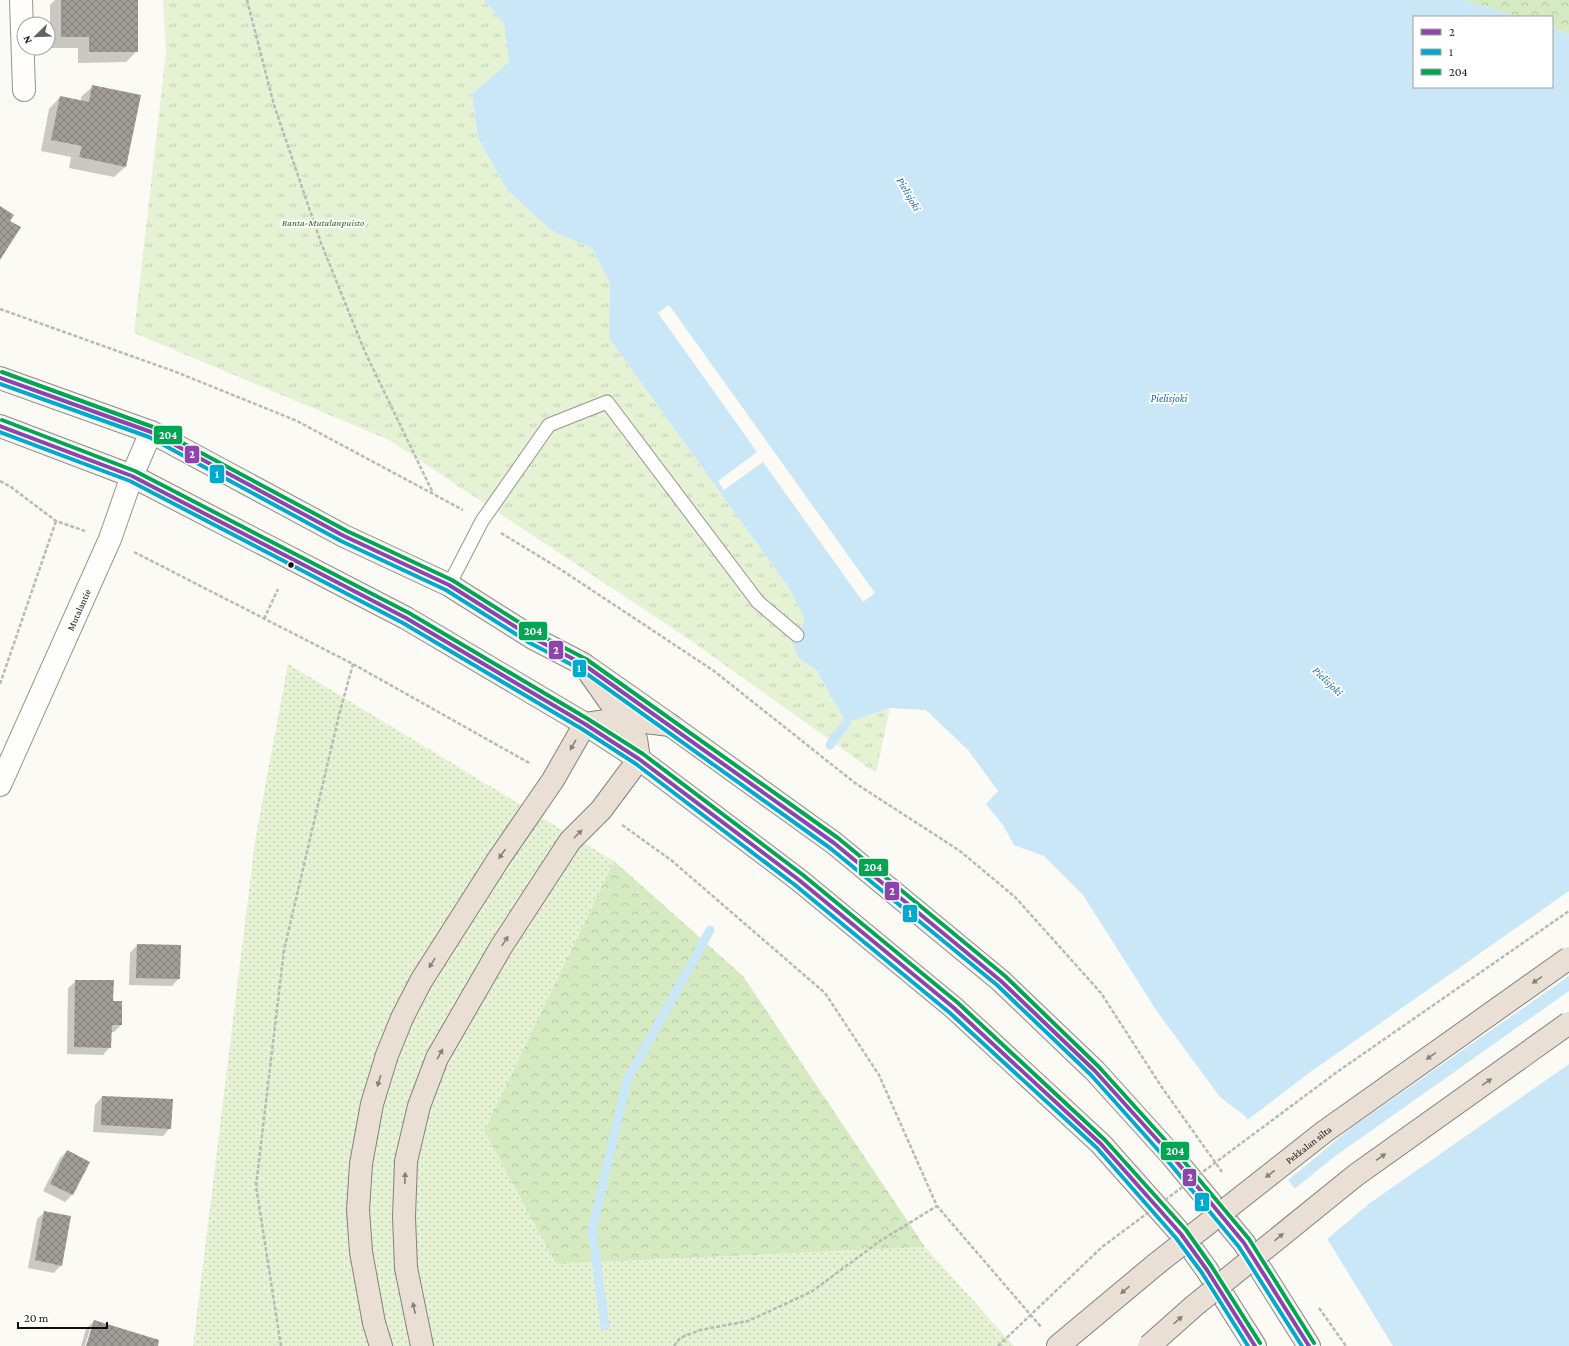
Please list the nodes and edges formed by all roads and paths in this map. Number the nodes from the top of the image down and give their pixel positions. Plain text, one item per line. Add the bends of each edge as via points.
1 (21, 0) edge
2 (247, 0) edge
3 (24, 90) dead end
4 (0, 309) edge
5 (0, 378) edge
6 (0, 426) edge
7 (151, 432) junction
8 (132, 476) junction
9 (0, 481) edge
10 (56, 521) junction
11 (110, 539) junction
12 (560, 569) dead end
13 (449, 586) junction
14 (278, 589) dead end
15 (264, 619) junction
16 (798, 635) dead end
17 (353, 664) junction
18 (583, 664) junction
19 (0, 684) edge
20 (621, 719) junction
21 (585, 724) junction
22 (670, 725) junction
23 (639, 759) junction
24 (553, 780) junction
25 (0, 785) edge
26 (601, 810) junction
27 (1569, 910) edge
28 (1569, 958) edge
29 (1569, 1023) edge
30 (1226, 1177) dead end
31 (937, 1206) junction
32 (1318, 1307) dead end
33 (1042, 1328) dead end
34 (281, 1346) edge
35 (381, 1346) edge
36 (422, 1346) edge
37 (674, 1346) edge
38 (998, 1346) edge
39 (1058, 1346) edge
40 (1149, 1346) edge
41 (1255, 1346) edge
42 (1309, 1346) edge
43 (1346, 1346) edge

1 - 3 street
2 - 4 path via 274,105 321,243 365,352 433,494 297,421 176,372
5 - 7 main road
6 - 8 main road
7 - 8 street, Mutalantie
7 - 13 main road via 344,536
8 - 11 street, Mutalantie
8 - 21 main road via 406,618
9 - 10 path via 12,486
10 - 11 path
10 - 19 path
11 - 15 path
11 - 25 street, Mutalantie
12 - 30 path via 714,670 855,783 960,851 1015,897 1100,993
13 - 16 lane via 482,521 549,425 607,402 758,602
13 - 18 main road via 534,638
14 - 15 path
15 - 17 path
17 - 24 path via 529,763
17 - 34 path via 338,716 284,950 256,1186
18 - 20 highway
18 - 22 main road
20 - 21 highway
20 - 22 highway
20 - 23 highway via 636,738
21 - 23 main road
21 -> 24 highway
22 - 42 main road via 834,843 1001,981 1095,1071 1172,1156 1244,1243
23 - 26 highway
23 - 41 main road via 799,880 954,1008 1101,1144 1181,1234
24 -> 35 highway via 498,860 421,981 387,1055 372,1104 361,1164 358,1210 361,1252 374,1323
26 - 31 path via 671,860 825,993 879,1075
36 -> 26 highway via 406,1268 404,1217 406,1162 419,1106 437,1058 501,947 570,842
27 - 38 path, bridge via 1337,1072 1102,1246
28 -> 39 highway, Pekkalan silta, bridge via 1324,1132 1155,1265
40 -> 29 highway, bridge via 1194,1306 1356,1175
31 - 33 path
31 - 37 path via 880,1242 811,1292 748,1321 700,1330 680,1338
32 - 43 path

